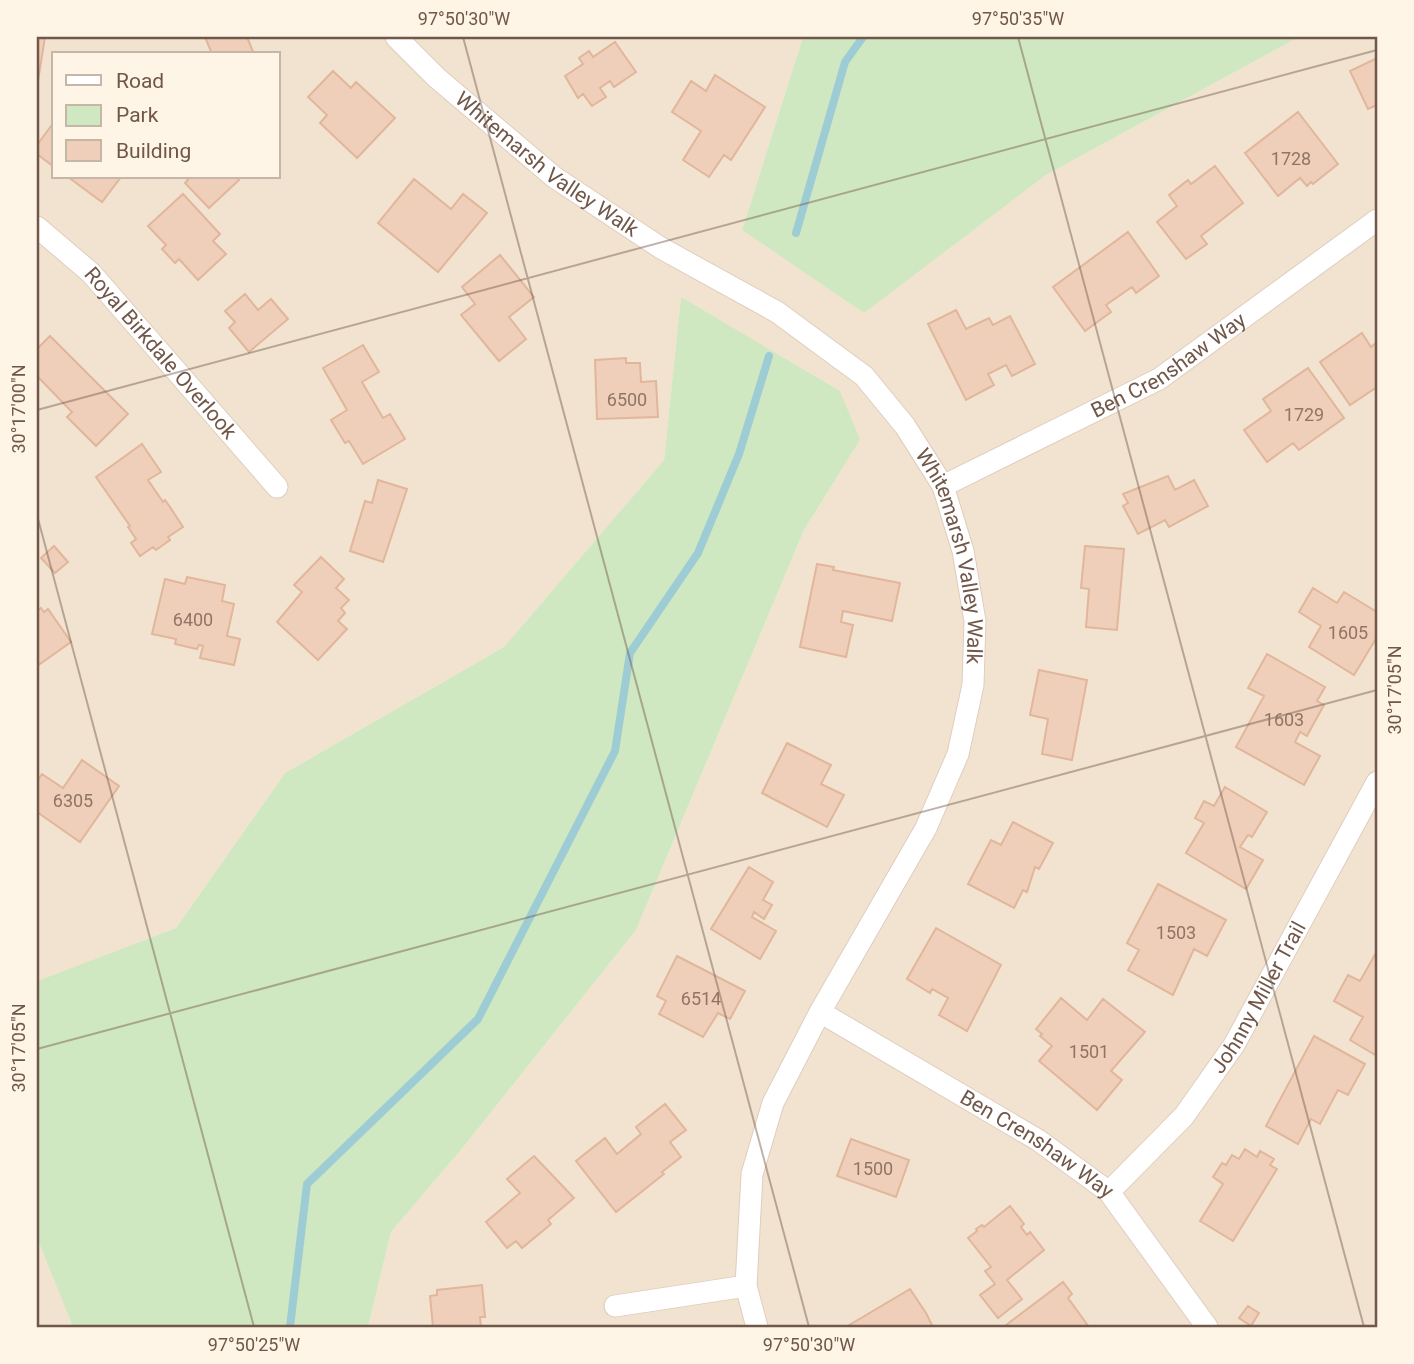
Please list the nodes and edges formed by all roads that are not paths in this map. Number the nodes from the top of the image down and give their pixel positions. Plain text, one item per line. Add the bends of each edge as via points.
1 (396, 37) edge
2 (1377, 220) edge
3 (37, 227) edge
4 (943, 485) junction
5 (277, 487) dead end
6 (1377, 782) edge
7 (820, 1012) junction
8 (1109, 1192) junction
9 (746, 1286) junction
10 (615, 1306) dead end
11 (757, 1327) edge
12 (1207, 1327) edge

1 - 4 street, Whitemarsh Valley Walk via 436,78 554,177 661,248 777,312 863,376 905,426
2 - 4 street, Ben Crenshaw Way via 1159,379
3 - 5 street, Royal Birkdale Overlook via 91,273
4 - 7 street, Whitemarsh Valley Walk via 963,551 975,621 973,685 958,754 926,828
6 - 8 street, Johnny Miller Trail via 1234,1045 1184,1116
7 - 8 street, Ben Crenshaw Way via 1038,1140
7 - 9 street, Whitemarsh Valley Walk via 773,1102 752,1174
8 - 12 street, Ben Crenshaw Way
9 - 10 street
9 - 11 street, Whitemarsh Valley Walk

